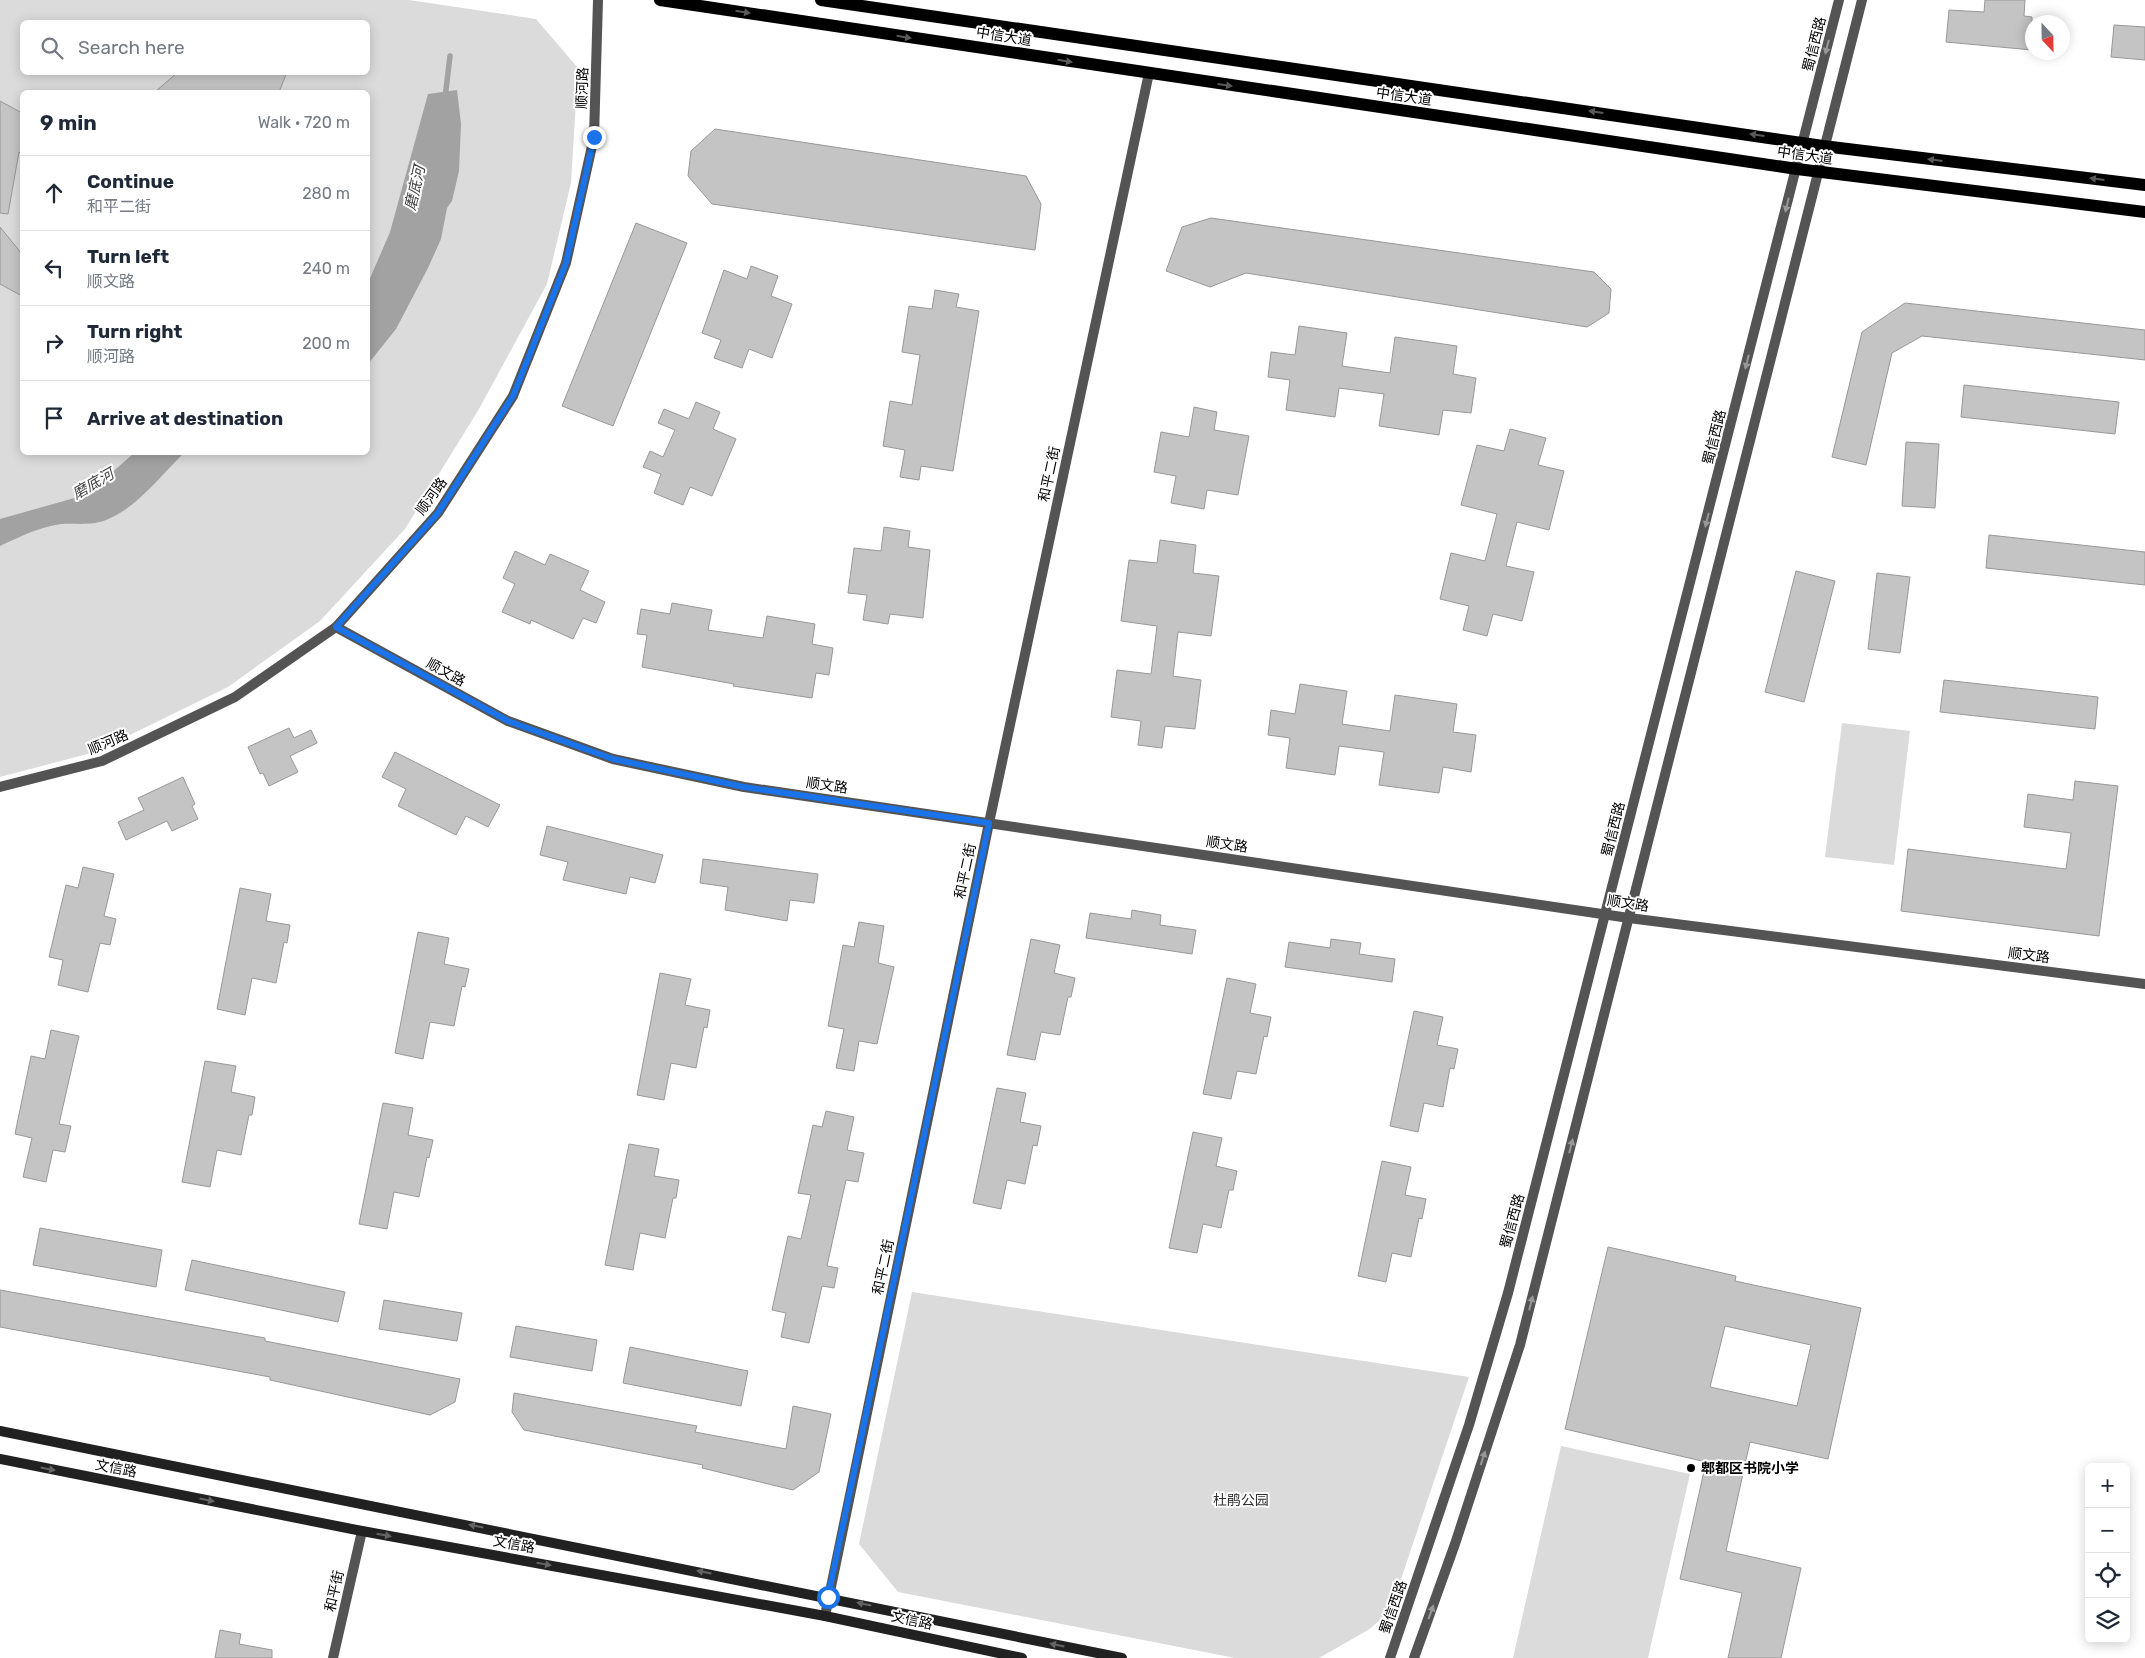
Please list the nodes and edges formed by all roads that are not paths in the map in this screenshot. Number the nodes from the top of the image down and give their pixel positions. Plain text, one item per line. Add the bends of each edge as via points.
1 (598, 0) edge
2 (660, 0) edge
3 (821, 0) edge
4 (1839, 0) edge
5 (1862, 0) edge
6 (1148, 73) junction
7 (1804, 142) junction
8 (1823, 146) junction
9 (1797, 169) junction
10 (1817, 172) junction
11 (2145, 185) edge
12 (2145, 212) edge
13 (336, 627) junction
14 (0, 788) edge
15 (989, 823) junction
16 (1606, 913) junction
17 (1629, 918) junction
18 (2145, 984) edge
19 (0, 1431) edge
20 (0, 1459) edge
21 (362, 1530) junction
22 (828, 1597) junction
23 (825, 1616) junction
24 (333, 1658) edge
25 (1022, 1658) edge
26 (1122, 1658) edge
27 (1390, 1658) edge
28 (1414, 1658) edge

1 - 13 street, 顺河路 via 594,137 566,263 513,396 438,513
2 -> 6 main road, 中信大道
7 -> 3 main road, 中信大道
4 -> 7 street, 蜀信西路
5 - 8 street
6 -> 9 main road, 中信大道
6 - 15 street, 和平二街
7 - 8 main road, 中信大道
7 - 9 street, 蜀信西路
8 - 10 street
11 -> 8 main road, 中信大道
9 - 10 main road, 中信大道
9 -> 16 street, 蜀信西路
10 - 12 main road, 中信大道
10 - 17 street
13 - 14 street, 顺河路 via 235,697 102,761
13 - 15 street, 顺文路 via 508,721 613,759 744,787
15 - 16 street, 顺文路
15 - 22 street, 和平二街
16 - 17 street, 顺文路
16 - 27 street, 蜀信西路 via 1505,1302 1469,1425
17 - 18 street, 顺文路
28 -> 17 street via 1520,1345
22 -> 19 main road
20 -> 21 main road, 文信路
21 -> 23 main road, 文信路
21 - 24 street, 和平街
22 - 23 street, 和平二街
26 -> 22 main road
23 - 25 main road, 文信路

